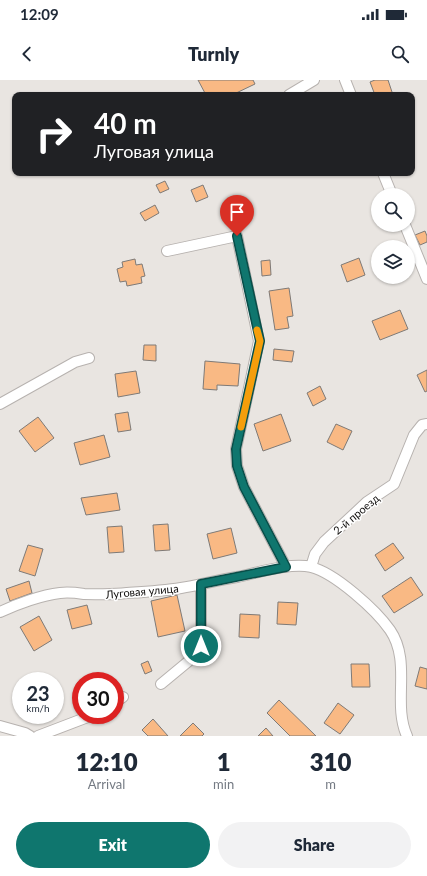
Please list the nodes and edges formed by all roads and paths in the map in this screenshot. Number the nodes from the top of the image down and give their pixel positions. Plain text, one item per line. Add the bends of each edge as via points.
1 (314, 80) edge
2 (345, 80) edge
3 (294, 92) edge
4 (350, 92) edge
5 (384, 176) edge
6 (389, 188) edge
7 (407, 232) edge
8 (167, 251) dead end
9 (427, 280) edge
10 (90, 358) dead end
11 (0, 404) edge
12 (427, 424) edge
13 (286, 567) junction
14 (311, 567) junction
15 (201, 584) junction
16 (0, 612) edge
17 (161, 684) dead end
18 (72, 723) edge
19 (0, 726) edge
20 (30, 736) edge
21 (38, 736) edge
22 (407, 736) edge

1 - 3 street
2 - 4 street
5 - 6 street
7 - 9 street
8 - 13 street via 237,236 260,341 236,449 237,466 244,487
10 - 11 street via 75,362
12 - 14 street, 2-й проезд via 414,435 394,484 367,502 324,542 315,554
13 - 14 street, Луговая улица
13 - 15 street, Луговая улица
14 - 22 street via 341,583 379,616 391,632 399,654 400,702 403,728
15 - 16 street, Луговая улица via 126,594 60,593 18,603
15 - 17 street via 201,646 190,660
18 - 21 street
19 - 20 street

